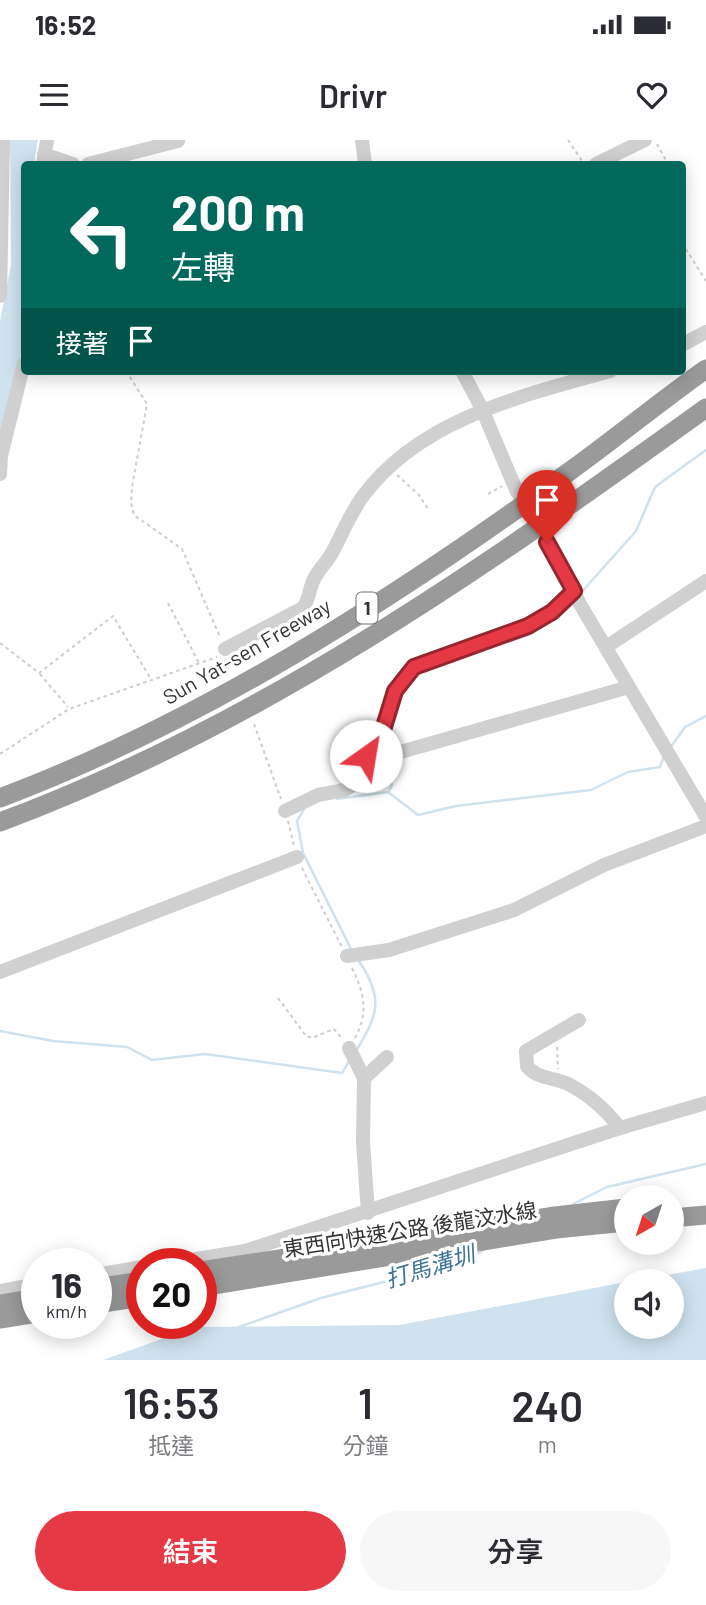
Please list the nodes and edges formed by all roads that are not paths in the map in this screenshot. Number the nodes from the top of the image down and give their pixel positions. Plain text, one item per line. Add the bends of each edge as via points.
1 (3, 140) edge
2 (362, 140) edge
3 (645, 140) edge
4 (178, 141) edge
5 (45, 153) edge
6 (66, 161) edge
7 (119, 161) edge
8 (365, 161) edge
9 (602, 161) edge
10 (0, 296) edge
11 (706, 332) edge
12 (686, 343) edge
13 (706, 369) edge
14 (21, 375) edge
15 (464, 375) edge
16 (597, 375) edge
17 (706, 408) edge
18 (482, 409) junction
19 (0, 474) edge
20 (515, 486) tunnel mouth
21 (547, 542) tunnel mouth
22 (706, 581) edge
23 (576, 596) junction
24 (606, 647) junction
25 (225, 649) road end
26 (628, 687) junction
27 (366, 756) junction
28 (0, 799) edge
29 (285, 811) road end
30 (706, 817) edge
31 (0, 822) edge
32 (706, 826) edge
33 (297, 857) road end
34 (347, 956) road end
35 (0, 972) edge
36 (579, 1020) dead end
37 (349, 1048) road end
38 (387, 1057) dead end
39 (364, 1078) junction
40 (706, 1103) edge
41 (620, 1128) junction
42 (706, 1203) edge
43 (684, 1204) edge
44 (614, 1209) edge
45 (368, 1213) junction
46 (706, 1215) edge
47 (684, 1217) edge
48 (614, 1223) edge
49 (217, 1256) edge
50 (217, 1269) edge
51 (217, 1284) edge
52 (21, 1287) edge
53 (0, 1291) edge
54 (21, 1301) edge
55 (0, 1304) edge
56 (21, 1316) edge
57 (0, 1319) edge

1 - 10 street
2 - 8 street
3 - 9 street
4 - 7 street
5 - 6 street
11 - 12 street
13 - 28 highway, Sun Yat-sen Freeway / 1 via 570,471 331,630 158,729
14 - 19 street
15 - 18 street
16 - 18 street
17 - 31 highway, 1 via 534,531 360,645 171,748
18 - 20 street
18 - 25 street via 388,467 350,515 313,580 310,599 303,608
21 - 23 street
22 - 24 street
23 - 24 street
23 - 27 street via 528,626 414,667 395,691 383,730
24 - 26 street
26 - 27 street via 390,755
26 - 30 street
27 - 29 street via 358,766 360,780 353,785
32 - 34 street via 604,864 514,910 389,950
33 - 35 street
36 - 41 street via 526,1051 531,1072 567,1083 607,1111
37 - 39 street
38 - 39 street
39 - 45 street
40 - 41 street
41 - 45 street
42 - 43 highway
44 - 50 highway, 東西向快速公路 後龍汶水線
45 - 49 street
46 - 47 highway
48 - 51 highway, 東西向快速公路 後龍汶水線
52 - 53 street
54 - 55 highway
56 - 57 highway

